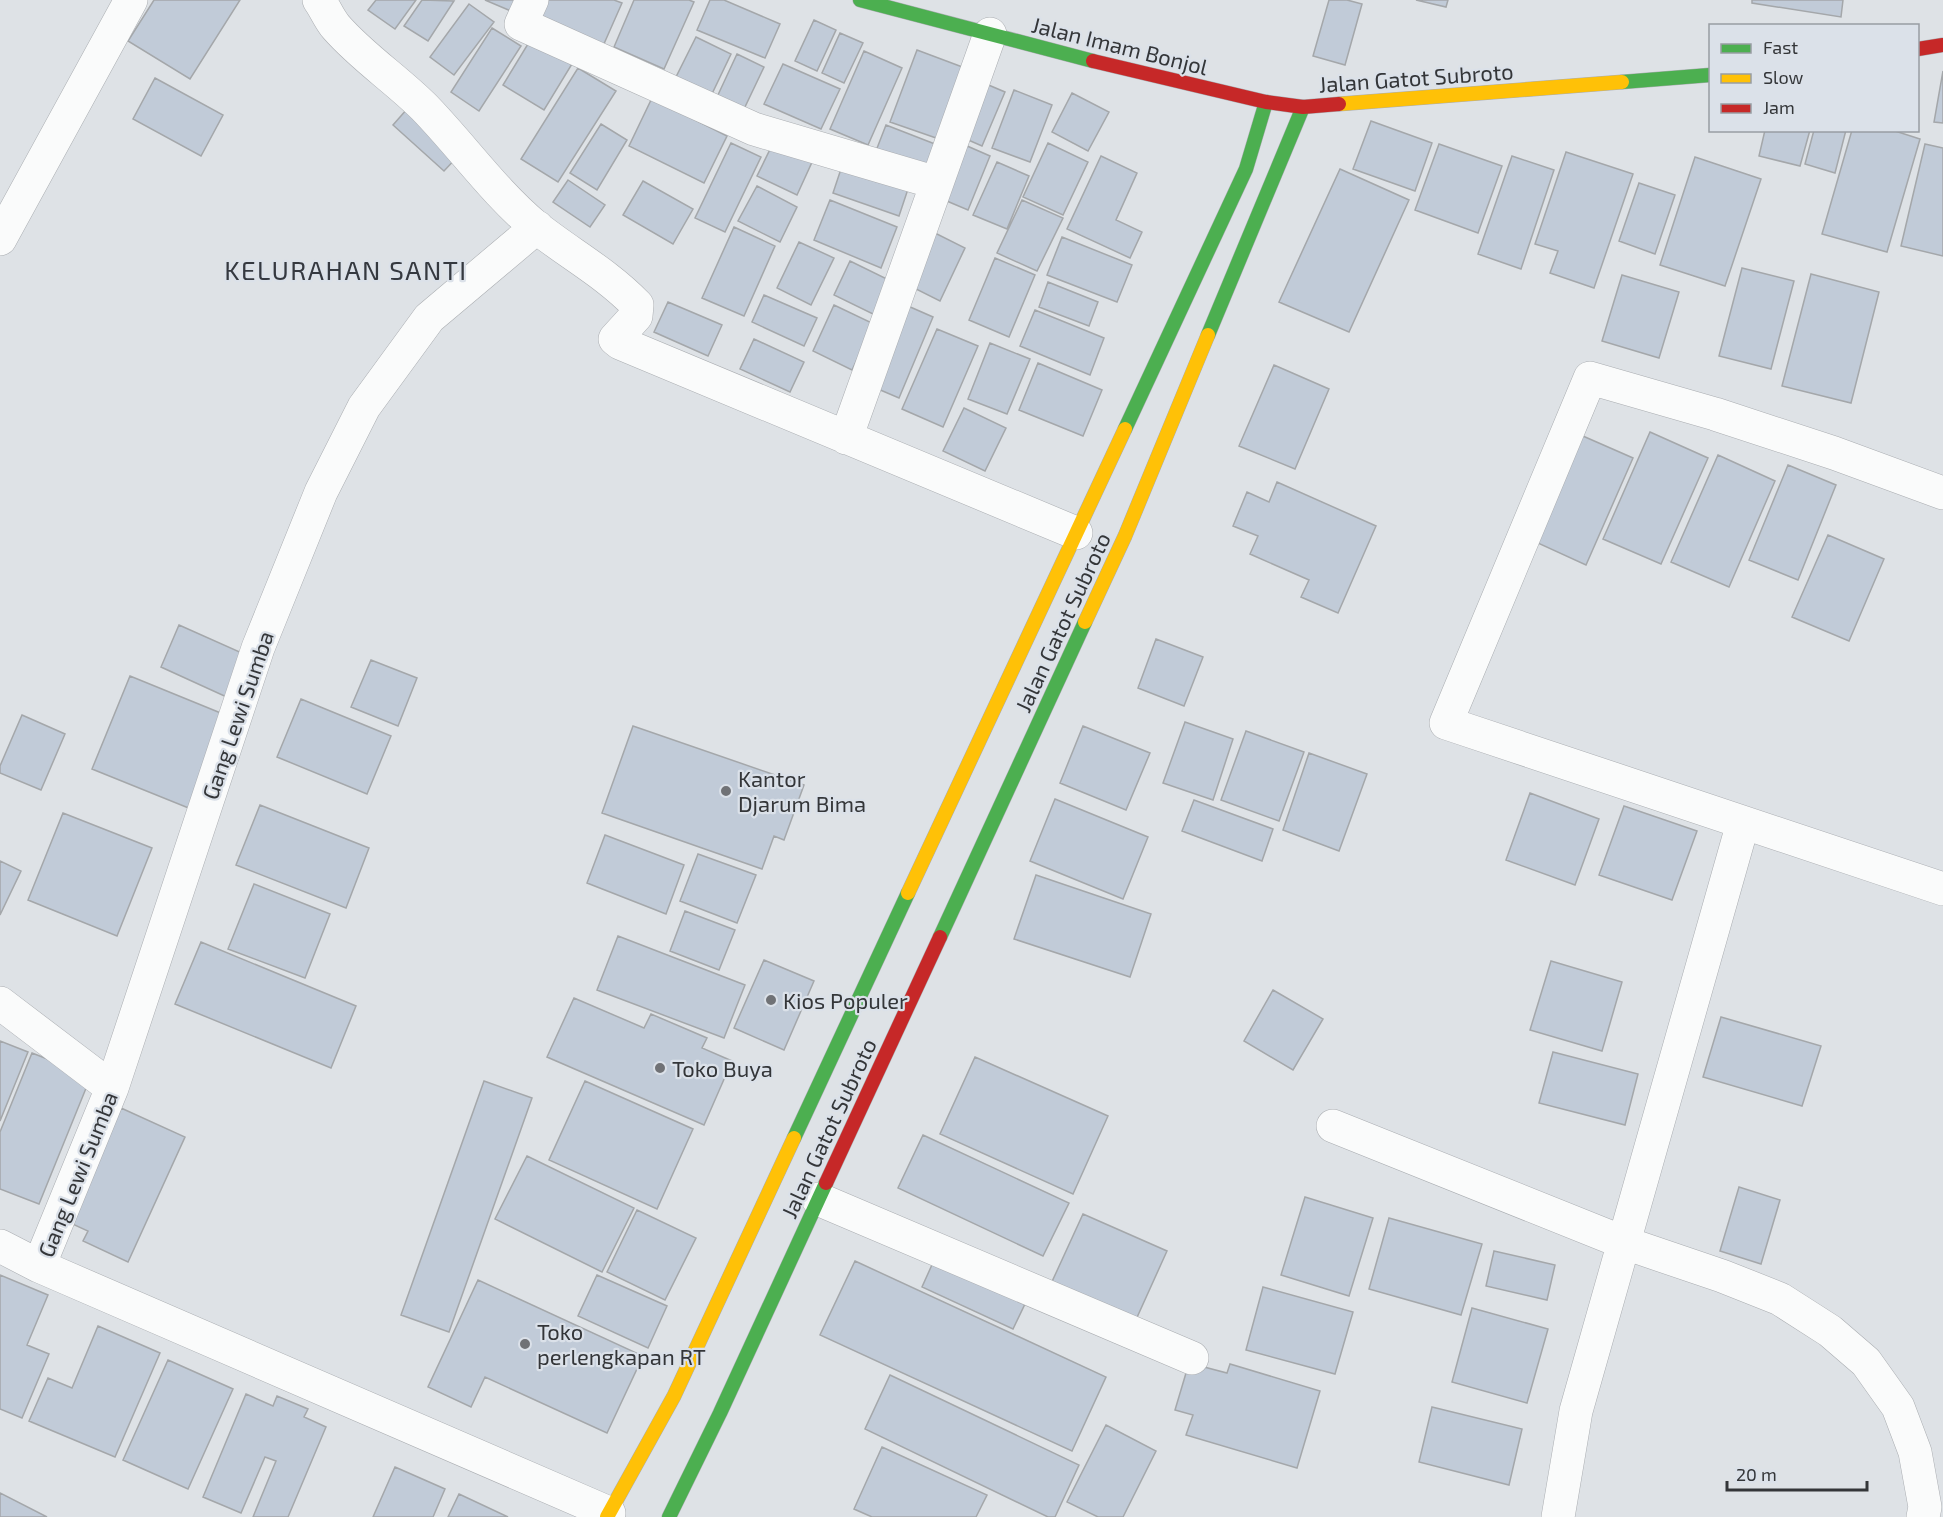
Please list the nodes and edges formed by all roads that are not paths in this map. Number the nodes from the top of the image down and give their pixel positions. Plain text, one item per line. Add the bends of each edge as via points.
1 (131, 0) edge
2 (319, 0) edge
3 (532, 0) edge
4 (860, 0) edge
5 (990, 34) junction
6 (1943, 45) edge
7 (1919, 49) edge
8 (1709, 75) edge
9 (1266, 102) junction
10 (1303, 107) junction
11 (937, 183) junction
12 (537, 227) junction
13 (0, 239) edge
14 (846, 438) junction
15 (1943, 493) edge
16 (1077, 533) junction
17 (1743, 823) junction
18 (1943, 889) edge
19 (0, 1003) edge
20 (112, 1088) junction
21 (1333, 1126) dead end
22 (818, 1199) junction
23 (1625, 1243) junction
24 (0, 1246) edge
25 (39, 1266) junction
26 (1192, 1358) dead end
27 (611, 1516) edge
28 (669, 1517) edge
29 (1558, 1517) edge
30 (1923, 1517) edge

1 - 13 street
2 - 12 street via 334,25 423,106 491,183
3 - 11 street via 521,24 553,39 754,129
4 - 5 street, Jalan Imam Bonjol
5 - 9 street, Jalan Imam Bonjol
5 - 11 street
6 - 7 street
8 - 10 street, Jalan Gatot Subroto
9 - 10 street, Jalan Imam Bonjol
9 - 16 street, Jalan Gatot Subroto via 1246,169
10 - 22 street, Jalan Gatot Subroto via 1125,536
11 - 14 street
12 - 14 street via 619,286 638,305 636,316 615,339 620,343
12 - 20 street, Gang Lewi Sumba via 429,318 364,407 321,492 258,648
14 - 16 street
15 - 17 street via 1715,414 1590,378 1446,723
16 - 27 street, Jalan Gatot Subroto via 674,1396
17 - 18 street
17 - 23 street
19 - 20 street
20 - 25 street, Gang Lewi Sumba
21 - 23 street
22 - 26 street
22 - 28 street, Jalan Gatot Subroto
23 - 29 street via 1576,1411
23 - 30 street via 1780,1299 1830,1331 1866,1362 1898,1407 1915,1452 1925,1507
24 - 25 street
25 - 27 street

